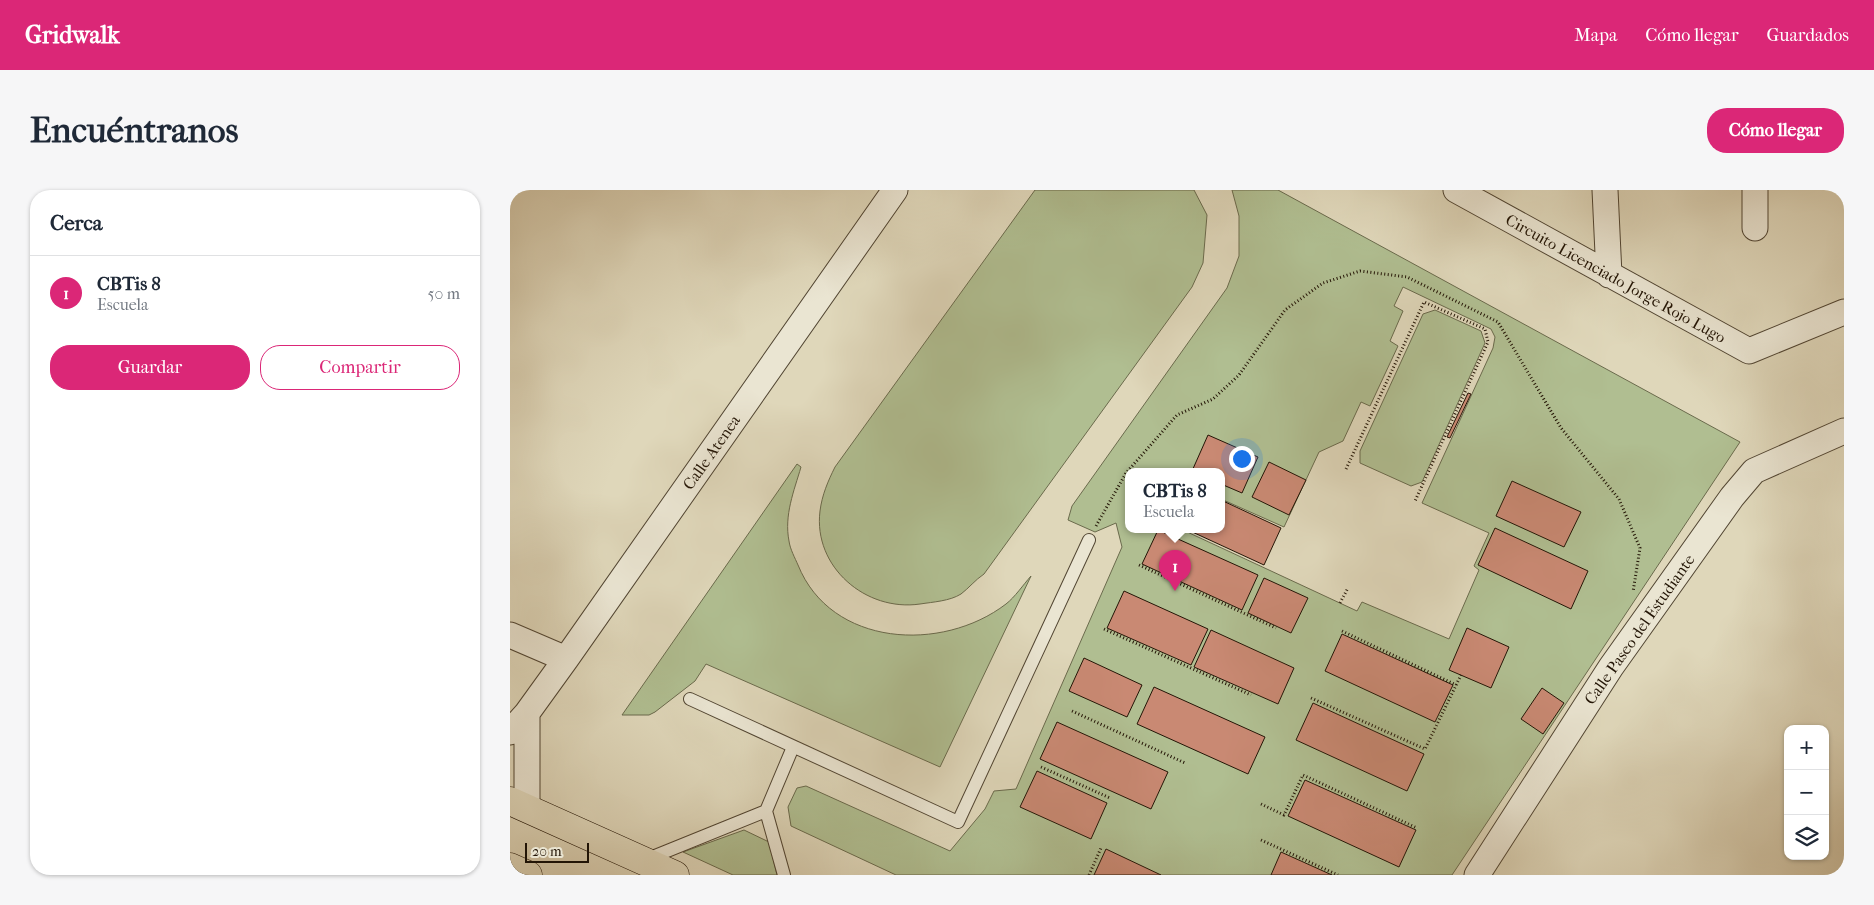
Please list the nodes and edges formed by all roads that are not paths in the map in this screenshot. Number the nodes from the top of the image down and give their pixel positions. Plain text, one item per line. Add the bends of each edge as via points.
1 (894, 190) edge
2 (1456, 190) edge
3 (1604, 190) edge
4 (1755, 190) edge
5 (1755, 228) dead end
6 (1609, 275) junction
7 (1844, 312) edge
8 (1844, 431) edge
9 (1089, 540) road end
10 (510, 634) edge
11 (566, 659) junction
12 (690, 699) dead end
13 (527, 713) junction
14 (510, 732) edge
15 (793, 747) junction
16 (519, 805) edge
17 (766, 811) junction
18 (644, 860) junction
19 (510, 867) edge
20 (528, 875) edge
21 (675, 875) edge
22 (784, 875) edge
23 (1477, 875) edge

1 - 11 street, Calle Atenea
2 - 6 street, Circuito Licenciado Jorge Rojo Lugo
3 - 6 street
4 - 5 street
6 - 7 street, Circuito Licenciado Jorge Rojo Lugo via 1750,352
8 - 23 street, Calle Paseo del Estudiante via 1754,471 1732,497 1611,667
9 - 15 lane via 958,822
10 - 11 street
11 - 13 street, Calle Atenea
12 - 15 lane
13 - 14 street, Calle Atenea
13 - 16 street
15 - 17 lane
16 - 18 main road
17 - 18 lane
17 - 22 lane
18 - 21 main road
19 - 20 main road

